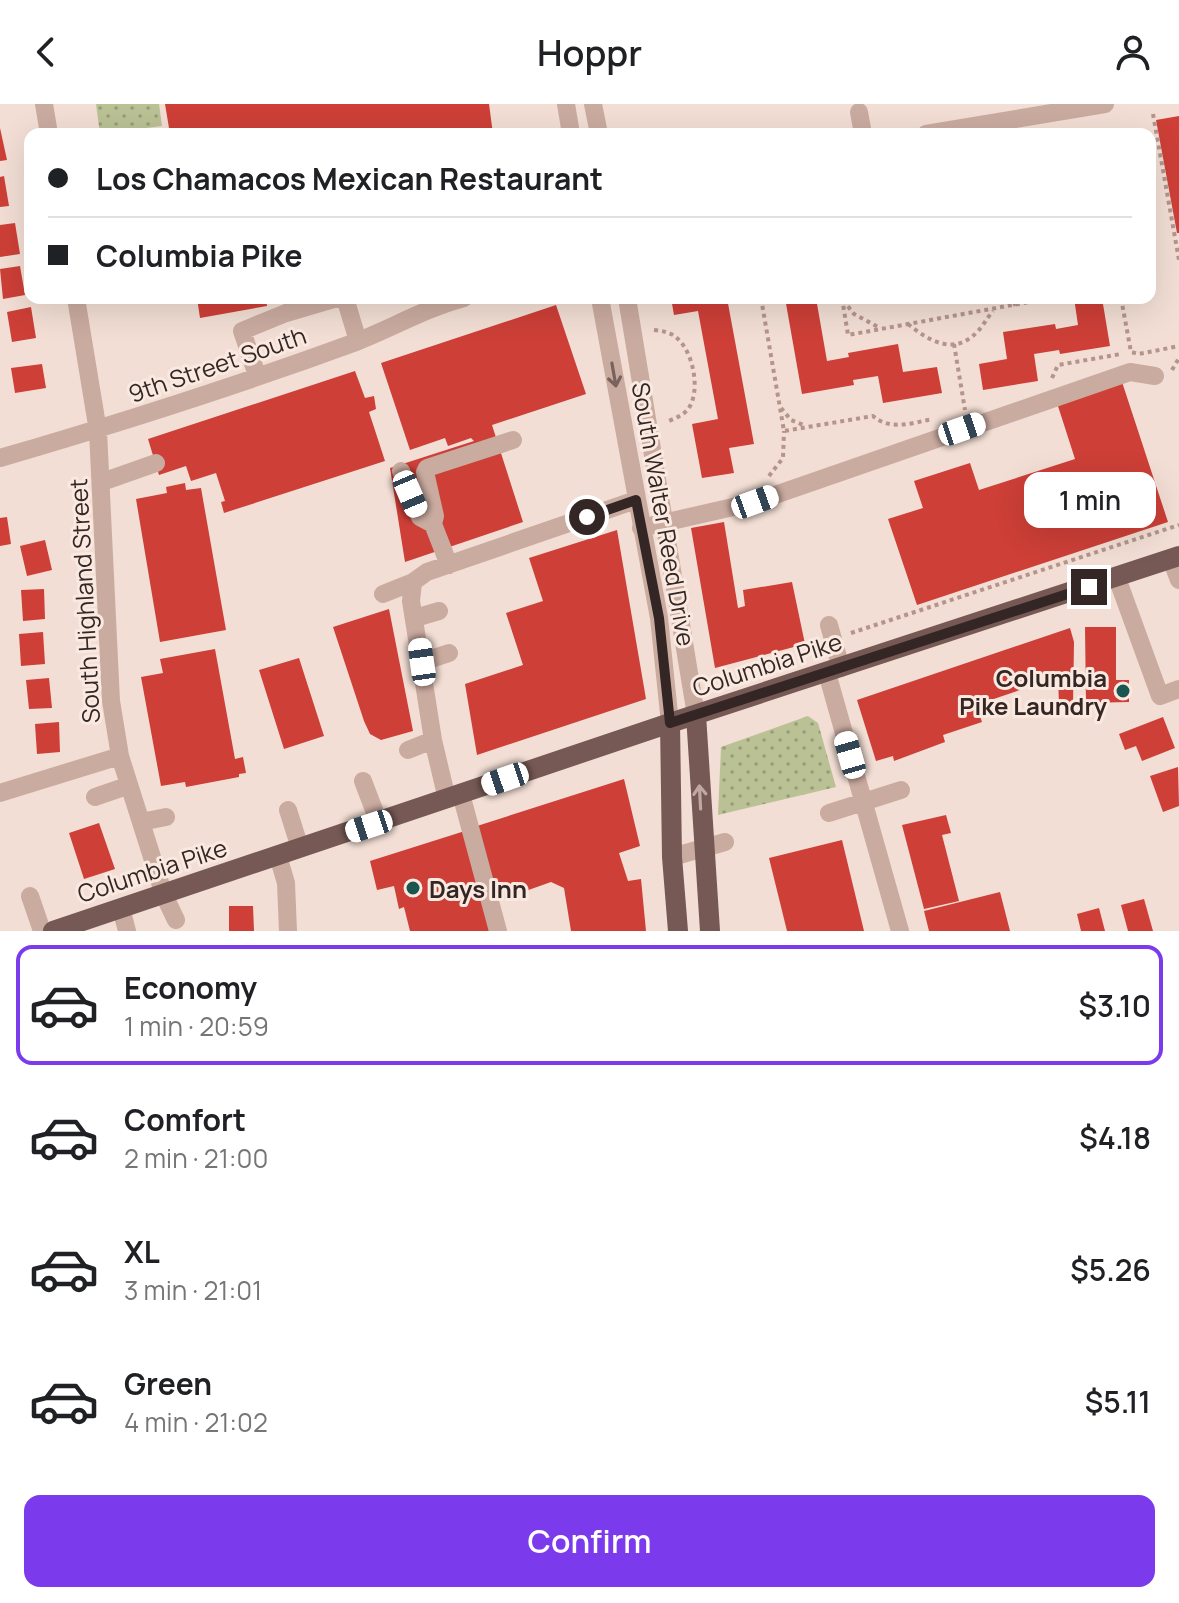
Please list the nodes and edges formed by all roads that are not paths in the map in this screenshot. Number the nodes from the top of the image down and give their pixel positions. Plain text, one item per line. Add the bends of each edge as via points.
1 (44, 104) edge
2 (566, 104) edge
3 (593, 104) edge
4 (1105, 104) edge
5 (859, 112) dead end
6 (48, 128) edge
7 (570, 128) edge
8 (598, 128) edge
9 (862, 128) edge
10 (962, 128) edge
11 (77, 304) edge
12 (317, 304) edge
13 (347, 304) edge
14 (445, 304) edge
15 (601, 304) edge
16 (628, 304) edge
17 (358, 341) junction
18 (1164, 373) road end
19 (257, 375) junction
20 (98, 431) junction
21 (513, 440) dead end
22 (0, 458) edge
23 (156, 463) dead end
24 (401, 471) dead end
25 (102, 482) junction
26 (636, 500) junction
27 (664, 522) junction
28 (433, 524) junction
29 (641, 528) junction
30 (1175, 558) edge
31 (449, 565) junction
32 (1117, 578) junction
33 (1179, 580) edge
34 (413, 582) junction
35 (383, 594) dead end
36 (439, 611) dead end
37 (415, 618) junction
38 (829, 625) dead end
39 (449, 653) dead end
40 (422, 662) junction
41 (834, 670) junction
42 (1179, 689) edge
43 (696, 715) junction
44 (670, 723) junction
45 (433, 740) junction
46 (408, 750) dead end
47 (120, 756) junction
48 (363, 781) dead end
49 (127, 786) junction
50 (901, 790) dead end
51 (0, 793) edge
52 (454, 796) junction
53 (95, 797) dead end
54 (864, 803) junction
55 (288, 810) dead end
56 (829, 813) dead end
57 (166, 817) dead end
58 (141, 822) junction
59 (379, 823) junction
60 (725, 842) dead end
61 (300, 848) junction
62 (703, 848) junction
63 (278, 856) junction
64 (672, 857) junction
65 (164, 895) junction
66 (30, 896) dead end
67 (121, 908) junction
68 (176, 920) dead end
69 (42, 931) edge
70 (53, 931) edge
71 (127, 931) edge
72 (288, 931) edge
73 (498, 931) edge
74 (678, 931) edge
75 (710, 931) edge
76 (900, 931) edge

1 - 6 street
2 - 7 street
3 - 8 street
4 - 10 street
5 - 9 street
11 - 20 street, South Highland Street
12 - 19 street via 242,331
13 - 17 street
14 - 17 street, 9th Street South
15 -> 26 street, South Walter Reed Drive
16 - 27 street, South Walter Reed Drive
17 - 19 street, 9th Street South
18 - 27 street via 1130,372 755,502
19 - 20 street, 9th Street South
20 - 22 street, 9th Street South
20 - 25 street, South Highland Street
21 - 28 street via 427,468
23 - 25 street
24 - 28 street via 420,517
25 - 47 street, South Highland Street via 111,701
26 - 29 street, South Walter Reed Drive
26 - 31 street via 503,556
27 - 29 street
27 - 43 street, South Walter Reed Drive
28 - 31 street
29 - 44 street, South Walter Reed Drive via 659,618
30 - 32 main road, Columbia Pike
30 - 33 street
31 - 34 street
32 - 41 main road, Columbia Pike
32 - 42 street via 1160,696
34 - 35 street
34 - 37 street
36 - 37 street
37 - 40 street
38 - 41 street
39 - 40 street
40 - 45 street
41 - 43 main road, Columbia Pike
41 - 54 street
43 - 44 main road, Columbia Pike
62 -> 43 main road, South Walter Reed Drive
44 - 52 main road, Columbia Pike
44 - 64 main road, South Walter Reed Drive
45 - 46 street
45 - 52 street
47 - 49 street, South Highland Street
47 - 51 street
48 - 59 street
49 - 53 street
49 - 58 street, South Highland Street
50 - 54 street
52 - 59 main road, Columbia Pike
52 - 73 street
54 - 56 street
54 - 76 street
55 - 61 street
57 - 58 street
58 - 65 street, South Highland Street
59 - 61 main road, Columbia Pike
60 - 62 street
61 - 63 main road, Columbia Pike
62 - 64 street
62 - 75 main road, South Walter Reed Drive
63 - 65 main road, Columbia Pike
63 - 72 street via 286,883
64 - 74 main road, South Walter Reed Drive
65 - 67 main road, Columbia Pike
65 - 68 street, South Highland Street
66 - 69 street
67 - 70 main road, Columbia Pike
67 - 71 street

